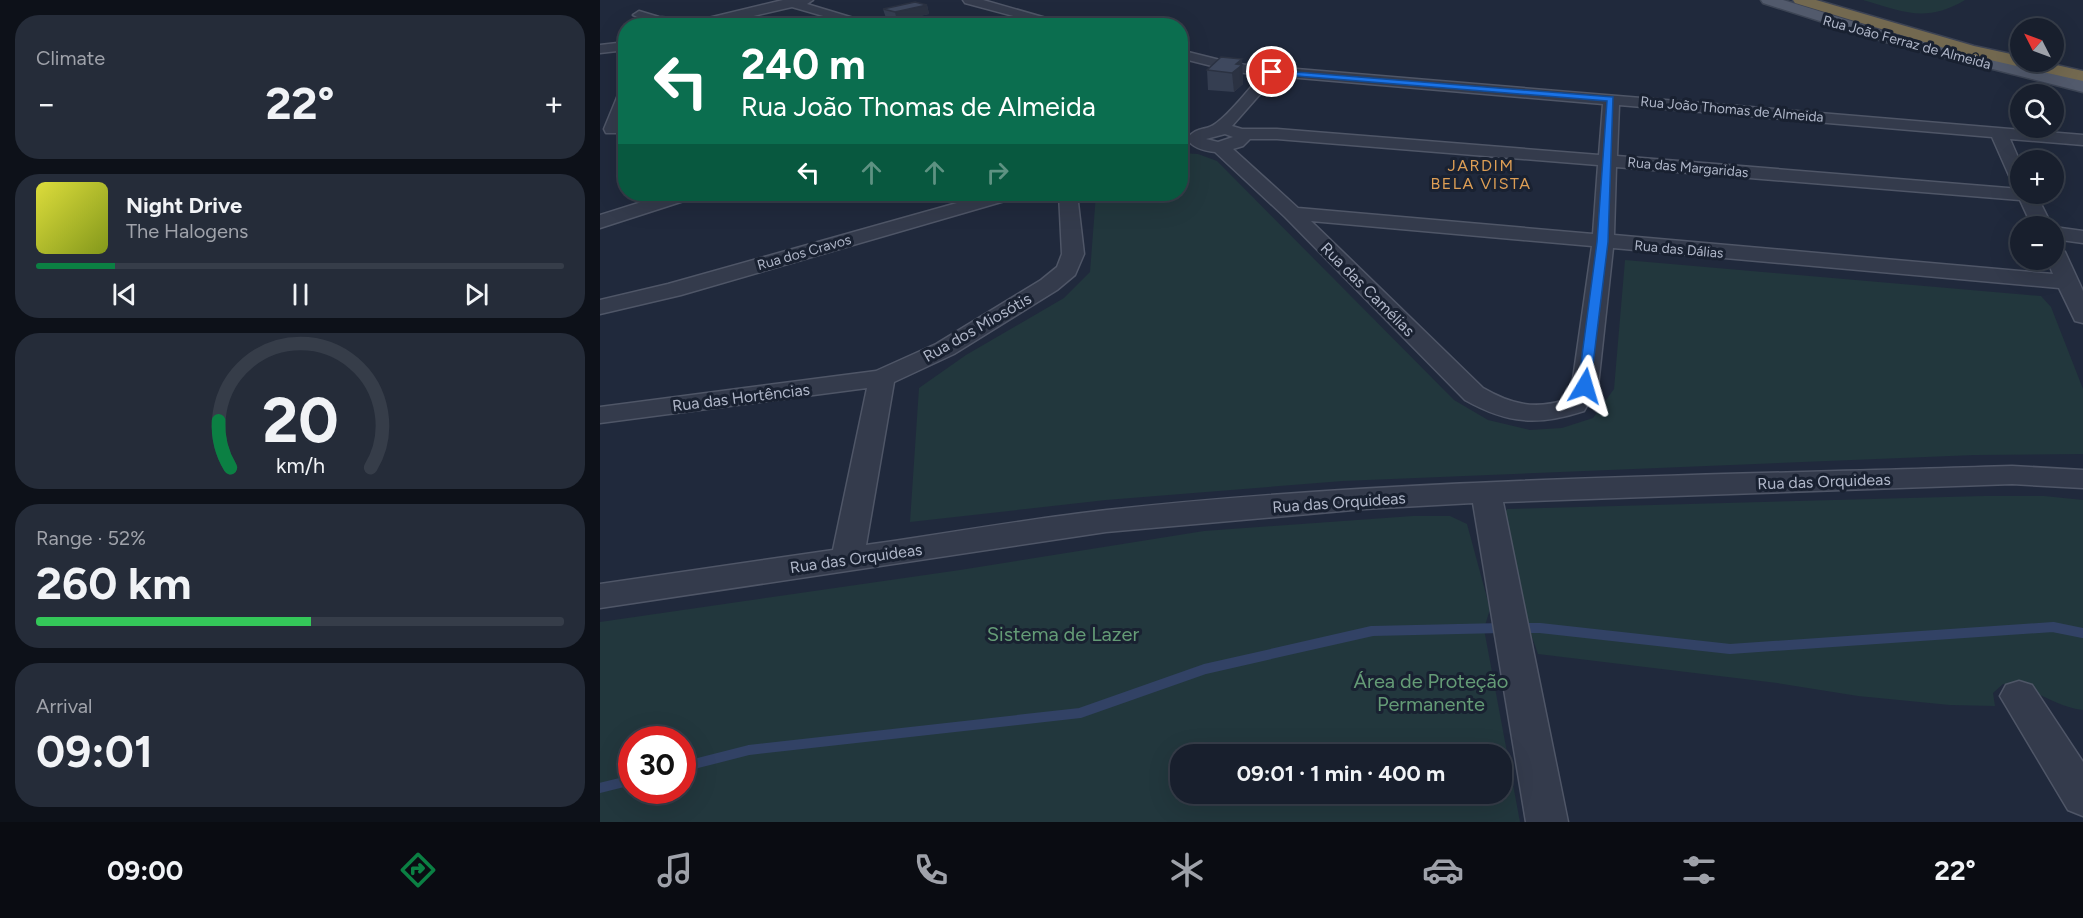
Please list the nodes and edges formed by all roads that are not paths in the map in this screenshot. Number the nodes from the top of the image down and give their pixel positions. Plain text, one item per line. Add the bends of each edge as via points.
1 (807, 0) edge
2 (969, 0) edge
3 (1016, 0) edge
4 (1768, 0) edge
5 (1800, 0) edge
6 (1827, 0) edge
7 (786, 2) edge
8 (985, 4) junction
9 (639, 15) dead end
10 (646, 18) edge
11 (723, 18) edge
12 (845, 18) edge
13 (1038, 18) edge
14 (618, 47) edge
15 (600, 49) edge
16 (2010, 51) edge
17 (1188, 56) edge
18 (2064, 63) edge
19 (1188, 65) edge
20 (2083, 67) edge
21 (1236, 69) junction
22 (1272, 72) junction
23 (2083, 76) edge
24 (2083, 86) edge
25 (1611, 99) junction
26 (618, 110) edge
27 (610, 126) edge
28 (1188, 129) edge
29 (1998, 132) junction
30 (1212, 137) junction
31 (2083, 140) edge
32 (1188, 144) edge
33 (2010, 157) edge
34 (1608, 160) junction
35 (2010, 188) edge
36 (662, 201) edge
37 (984, 201) edge
38 (1069, 201) edge
39 (1292, 213) junction
40 (602, 218) edge
41 (2064, 235) edge
42 (2083, 237) edge
43 (1603, 242) junction
44 (2062, 270) edge
45 (2067, 282) junction
46 (673, 290) junction
47 (600, 307) edge
48 (2083, 315) edge
49 (600, 323) edge
50 (882, 378) junction
51 (600, 415) edge
52 (2083, 479) edge
53 (1486, 493) junction
54 (848, 558) junction
55 (600, 596) edge
56 (2019, 696) dead end
57 (2083, 797) edge
58 (1547, 822) edge

1 - 7 street
2 - 8 street
3 - 8 street
4 - 24 main road, Rua João Ferraz de Almeida via 1892,39
5 - 23 highway via 1970,50
6 - 16 highway
7 - 11 street
7 - 12 street
8 - 13 street
9 - 10 street
14 - 15 street
17 - 21 street, Rua João Thomas de Almeida
18 - 20 highway
19 - 21 street
21 - 22 street, Rua João Thomas de Almeida
22 - 25 street, Rua João Thomas de Almeida
22 - 30 street
25 - 29 street, Rua João Thomas de Almeida
25 - 34 street
26 - 27 street
28 - 30 street
29 - 31 street, Rua João Thomas de Almeida
29 - 33 street
30 - 32 street
30 - 34 street, Rua das Margaridas via 1239,142 1241,134 1277,134
30 - 39 street, Rua das Camélias
34 - 35 street, Rua das Margaridas
34 - 43 street
36 - 40 street
37 - 46 street, Rua dos Cravos
38 - 50 street, Rua dos Miosótis via 1073,254 1067,270 945,349
39 - 43 street, Rua das Dálias
39 - 43 street, Rua das Camélias via 1474,394 1495,407 1527,415 1550,414 1575,405 1585,386
41 - 42 street
43 - 45 street, Rua das Dálias
44 - 45 street
45 - 48 street
46 - 47 street, Rua dos Cravos
46 - 49 street
50 - 51 street, Rua das Hortências
50 - 54 street
52 - 53 street, Rua das Orquideas via 2012,475
53 - 54 street, Rua das Orquideas via 1106,521
53 - 58 street
54 - 55 street, Rua das Orquideas
56 - 57 street

